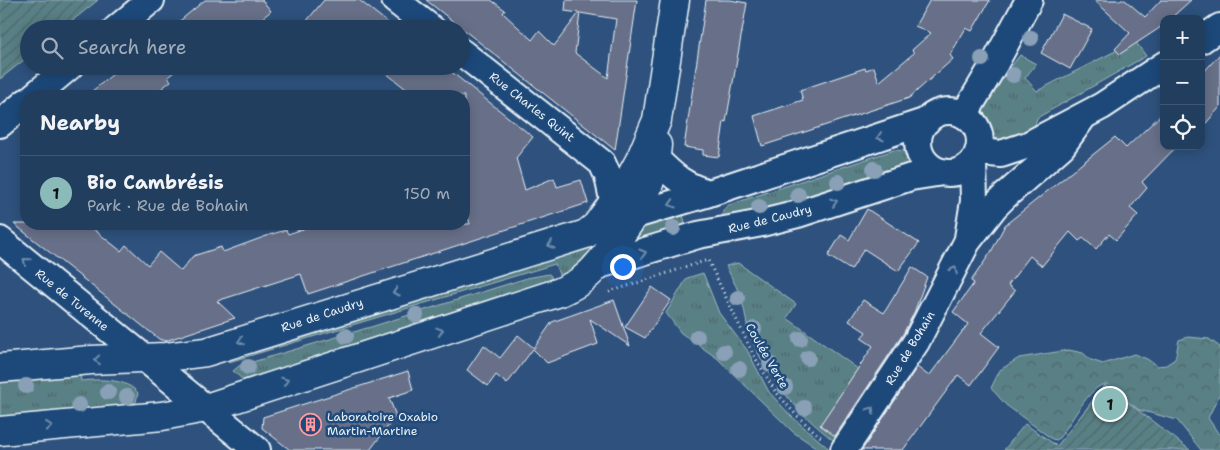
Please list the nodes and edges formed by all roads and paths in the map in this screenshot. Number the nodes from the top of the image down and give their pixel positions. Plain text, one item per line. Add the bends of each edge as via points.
1 (151, 0) edge
2 (396, 0) edge
3 (675, 0) edge
4 (1028, 0) edge
5 (127, 20) edge
6 (421, 20) edge
7 (1220, 27) edge
8 (1205, 37) edge
9 (470, 59) edge
10 (1160, 68) edge
11 (59, 75) edge
12 (41, 90) edge
13 (20, 107) edge
14 (964, 115) junction
15 (1083, 117) junction
16 (926, 121) junction
17 (0, 124) edge
18 (976, 157) junction
19 (648, 160) junction
20 (602, 163) junction
21 (943, 172) junction
22 (709, 193) junction
23 (624, 210) junction
24 (0, 240) edge
25 (967, 242) junction
26 (596, 266) junction
27 (600, 294) dead end
28 (146, 358) junction
29 (0, 368) edge
30 (206, 408) junction
31 (0, 431) edge
32 (835, 446) edge
33 (257, 450) edge

1 - 5 street
2 - 6 street
3 - 19 main road
4 - 14 street
7 - 8 street
9 - 20 street, Rue Charles Quint
10 - 15 street
11 - 12 street
13 - 17 street
14 - 16 street via 946,111
14 - 18 street via 972,120 979,133
15 - 18 street via 1028,145 1009,152
15 - 25 street, Rue de Bohain via 1062,146 1000,201
16 - 21 street via 920,134 919,149 930,166
16 -> 22 street
18 - 21 street via 962,170
18 - 25 street, Rue de Bohain via 974,202
19 - 20 street
19 - 22 street via 692,188
19 - 23 main road via 647,190
20 - 23 street
26 -> 21 street, Rue de Caudry via 698,236 798,214 911,177
22 -> 23 street
23 - 26 main road, Rue de Caudry
23 -> 28 main road, Rue de Caudry via 579,237 206,352
28 -> 24 street, Rue de Turenne
32 -> 25 street, Rue de Bohain via 916,342
30 -> 26 main road, Rue de Caudry via 560,292 585,278
27 - 32 path, Coulée Verte via 708,260 753,354 775,391 806,425
28 -> 29 main road, Rue de Caudry
28 - 30 street, Rue de Turenne
31 -> 30 main road, Rue de Caudry via 162,416
30 - 33 street, Rue de Turenne

